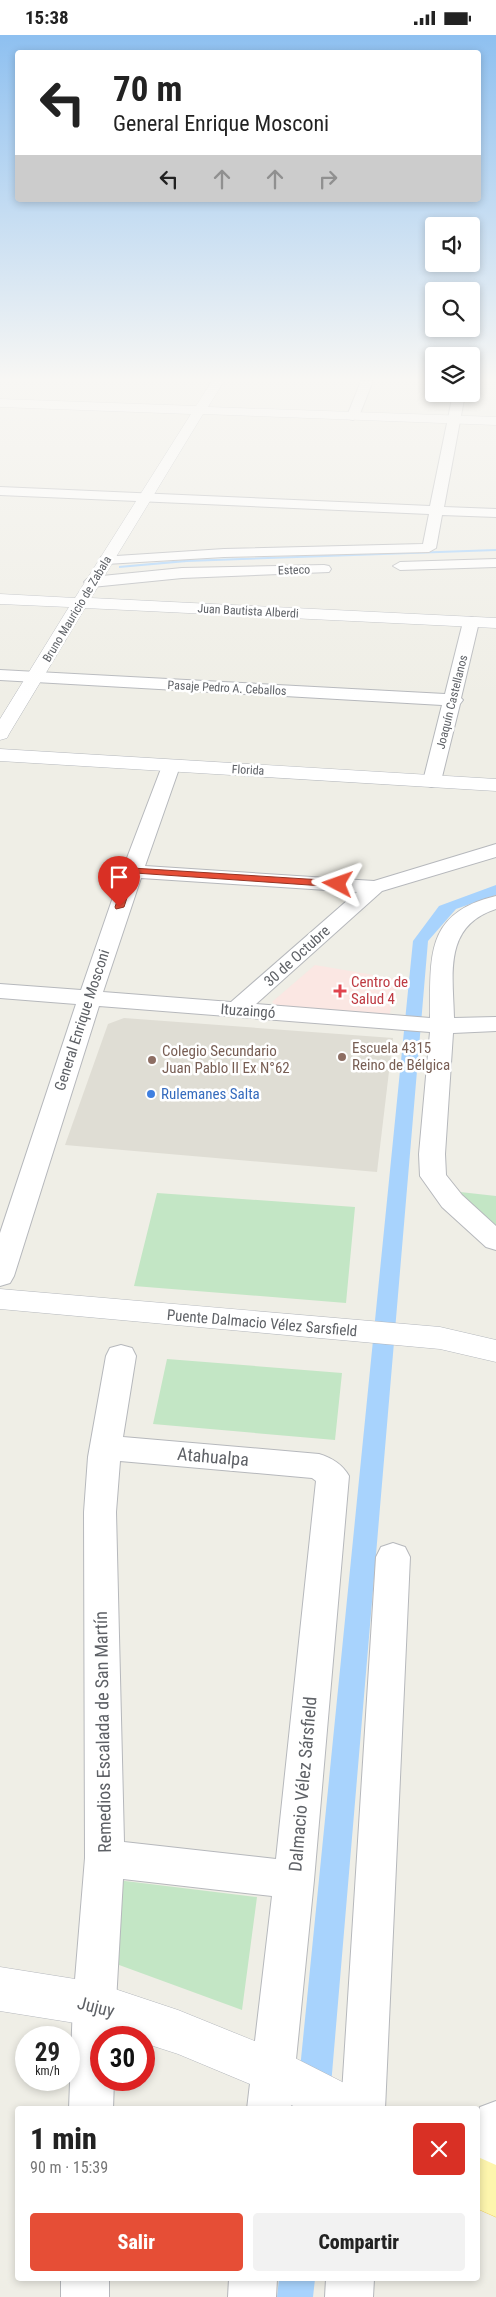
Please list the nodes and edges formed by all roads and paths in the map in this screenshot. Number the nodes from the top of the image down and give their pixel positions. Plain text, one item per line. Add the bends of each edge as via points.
1 (151, 487) edge
2 (441, 487) edge
3 (0, 491) edge
4 (143, 499) junction
5 (436, 511) junction
6 (496, 513) edge
7 (106, 560) junction
8 (496, 563) edge
9 (386, 567) dead end
10 (338, 568) dead end
11 (92, 582) junction
12 (0, 599) edge
13 (80, 603) junction
14 (472, 622) junction
15 (496, 623) edge
16 (0, 675) edge
17 (36, 677) junction
18 (454, 700) junction
19 (0, 734) edge
20 (0, 755) edge
21 (171, 766) junction
22 (432, 781) junction
23 (496, 785) edge
24 (496, 849) edge
25 (132, 871) junction
26 (375, 887) junction
27 (496, 902) edge
28 (0, 991) edge
29 (88, 999) junction
30 (236, 1010) junction
31 (496, 1024) edge
32 (442, 1026) junction
33 (496, 1241) edge
34 (0, 1276) edge
35 (0, 1299) edge
36 (496, 1351) edge
37 (121, 1356) dead end
38 (106, 1448) junction
39 (319, 1466) joint
40 (393, 1557) dead end
41 (104, 1858) junction
42 (294, 1880) junction
43 (0, 1989) edge
44 (94, 2004) junction
45 (271, 2090) edge
46 (91, 2106) edge
47 (336, 2106) edge
48 (363, 2106) edge
49 (496, 2123) edge
50 (480, 2154) edge
51 (480, 2182) edge
52 (496, 2193) edge
53 (86, 2281) edge
54 (253, 2281) edge
55 (350, 2281) edge
56 (85, 2297) edge
57 (252, 2297) edge
58 (349, 2297) edge

1 - 4 street, Bruno Mauricio de Zabala
2 - 5 street
3 - 4 street
4 - 5 street
4 - 7 street, Bruno Mauricio de Zabala
5 - 6 street
5 - 7 street, Esteco via 429,549 224,553
7 - 11 street, Bruno Mauricio de Zabala
8 - 9 street
10 - 11 street, Esteco via 182,573
11 - 13 street, Bruno Mauricio de Zabala
12 - 13 street, Juan Bautista Alberdi
13 - 14 street, Juan Bautista Alberdi
13 - 17 street, Bruno Mauricio de Zabala
14 - 15 street, Juan Bautista Alberdi
14 - 18 street, Joaquín Castellanos
16 - 17 street, Pasaje Pedro A. Ceballos
17 - 18 street, Pasaje Pedro A. Ceballos
17 - 19 street, Bruno Mauricio de Zabala
18 - 22 street, Joaquín Castellanos
20 - 21 street, Florida
21 - 22 street, Florida
21 - 25 street, General Enrique Mosconi
22 - 23 street, Florida
24 - 26 street, 30 de Octubre
25 - 26 street
25 - 29 street, General Enrique Mosconi
26 - 30 street, 30 de Octubre
27 - 32 street via 477,908 458,922 447,938 442,959
28 - 29 street, Ituzaingó
29 - 30 street, Ituzaingó
29 - 34 street, General Enrique Mosconi
30 - 32 street, Ituzaingó
31 - 32 street, Ituzaingó
32 - 33 street via 433,1176 452,1201
35 - 36 street, Puente Dalmacio Vélez Sarsfield via 440,1338
37 - 38 street, Remedios Escalada de San Martín
38 - 39 street, Atahualpa
38 - 41 street, Remedios Escalada de San Martín via 100,1513
39 - 42 street, Dalmacio Vélez Sársfield via 333,1476
40 - 48 street
41 - 42 street
41 - 44 street, Remedios Escalada de San Martín
42 - 45 street, Dalmacio Vélez Sársfield
43 - 44 street, Jujuy
44 - 45 street, Jujuy via 178,2032
44 - 46 street, Remedios Escalada de San Martín
45 - 47 street, Jujuy
49 - 50 street
51 - 52 main road
53 - 56 street
54 - 57 street
55 - 58 street

